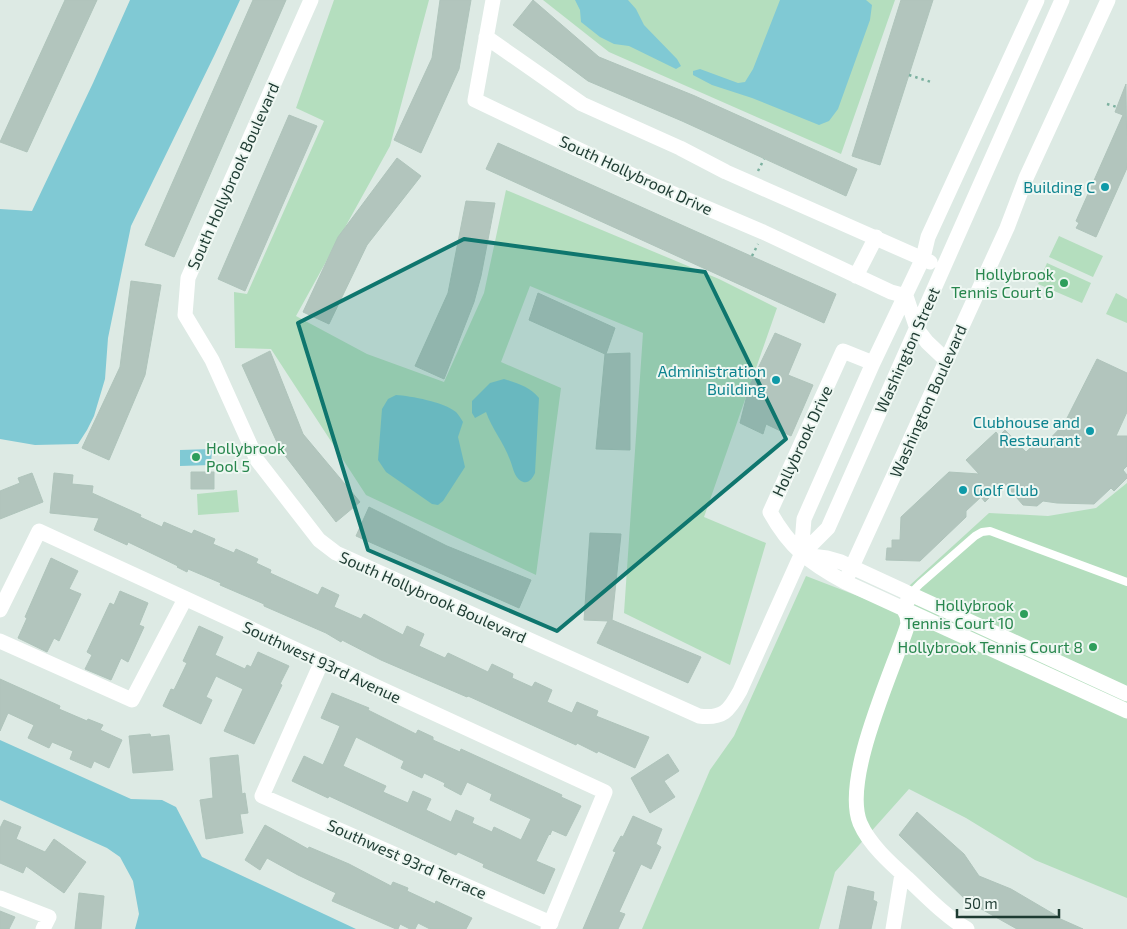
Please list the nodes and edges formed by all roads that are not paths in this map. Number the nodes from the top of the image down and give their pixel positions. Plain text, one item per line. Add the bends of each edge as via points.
1 (311, 0) edge
2 (493, 0) edge
3 (1037, 0) edge
4 (1062, 0) edge
5 (1108, 0) edge
6 (486, 37) junction
7 (876, 237) junction
8 (923, 258) junction
9 (943, 268) junction
10 (856, 276) junction
11 (906, 296) junction
12 (917, 329) junction
13 (946, 360) junction
14 (873, 363) junction
15 (801, 555) junction
16 (852, 568) junction
17 (845, 582) junction
18 (1127, 582) edge
19 (910, 594) junction
20 (185, 599) junction
21 (0, 610) edge
22 (904, 610) junction
23 (0, 642) edge
24 (322, 661) junction
25 (1127, 694) edge
26 (1127, 710) edge
27 (720, 716) joint
28 (902, 874) junction
29 (0, 898) edge
30 (46, 923) edge
31 (550, 926) edge
32 (893, 929) edge
33 (967, 929) edge

1 - 27 street, South Hollybrook Boulevard via 188,278 185,315 212,360 257,460 319,540 336,553 699,716
2 - 6 street, South Hollybrook Drive
3 - 8 street, Washington Street via 928,237
4 - 9 street, Washington Street
5 - 13 street, Washington Boulevard
6 - 7 street via 582,104 726,172
6 - 10 street, South Hollybrook Drive via 475,100
7 - 8 street
7 - 10 street
8 - 9 street
8 - 11 street, Washington Street
9 - 12 street, Washington Street
10 - 11 street, South Hollybrook Drive
11 - 12 street
11 - 14 street, Washington Street
12 - 13 street
12 - 15 street, Washington Street via 828,528
13 - 16 street, Washington Boulevard
14 - 15 street, Washington Street via 804,518
14 - 15 street, Hollybrook Drive via 843,351 770,512 778,528
15 - 16 street via 827,558
15 - 17 street, Hollybrook Drive
15 - 27 street, Washington Street via 740,691 729,709
16 - 17 street, Washington Boulevard
16 - 19 street
17 - 22 street, Hollybrook Drive
18 - 19 lane via 990,532 982,532
19 - 22 street
19 - 25 street
20 - 21 street, Southwest 93rd Avenue via 39,530
20 - 23 street via 132,700
20 - 24 street, Southwest 93rd Avenue
22 - 26 street, Hollybrook Drive
22 - 28 street via 908,624 866,742 855,795 860,824
24 - 31 street, Southwest 93rd Avenue via 605,792
24 - 31 street, Southwest 93rd Terrace via 262,796
28 - 32 street
28 - 33 street
29 - 30 street

